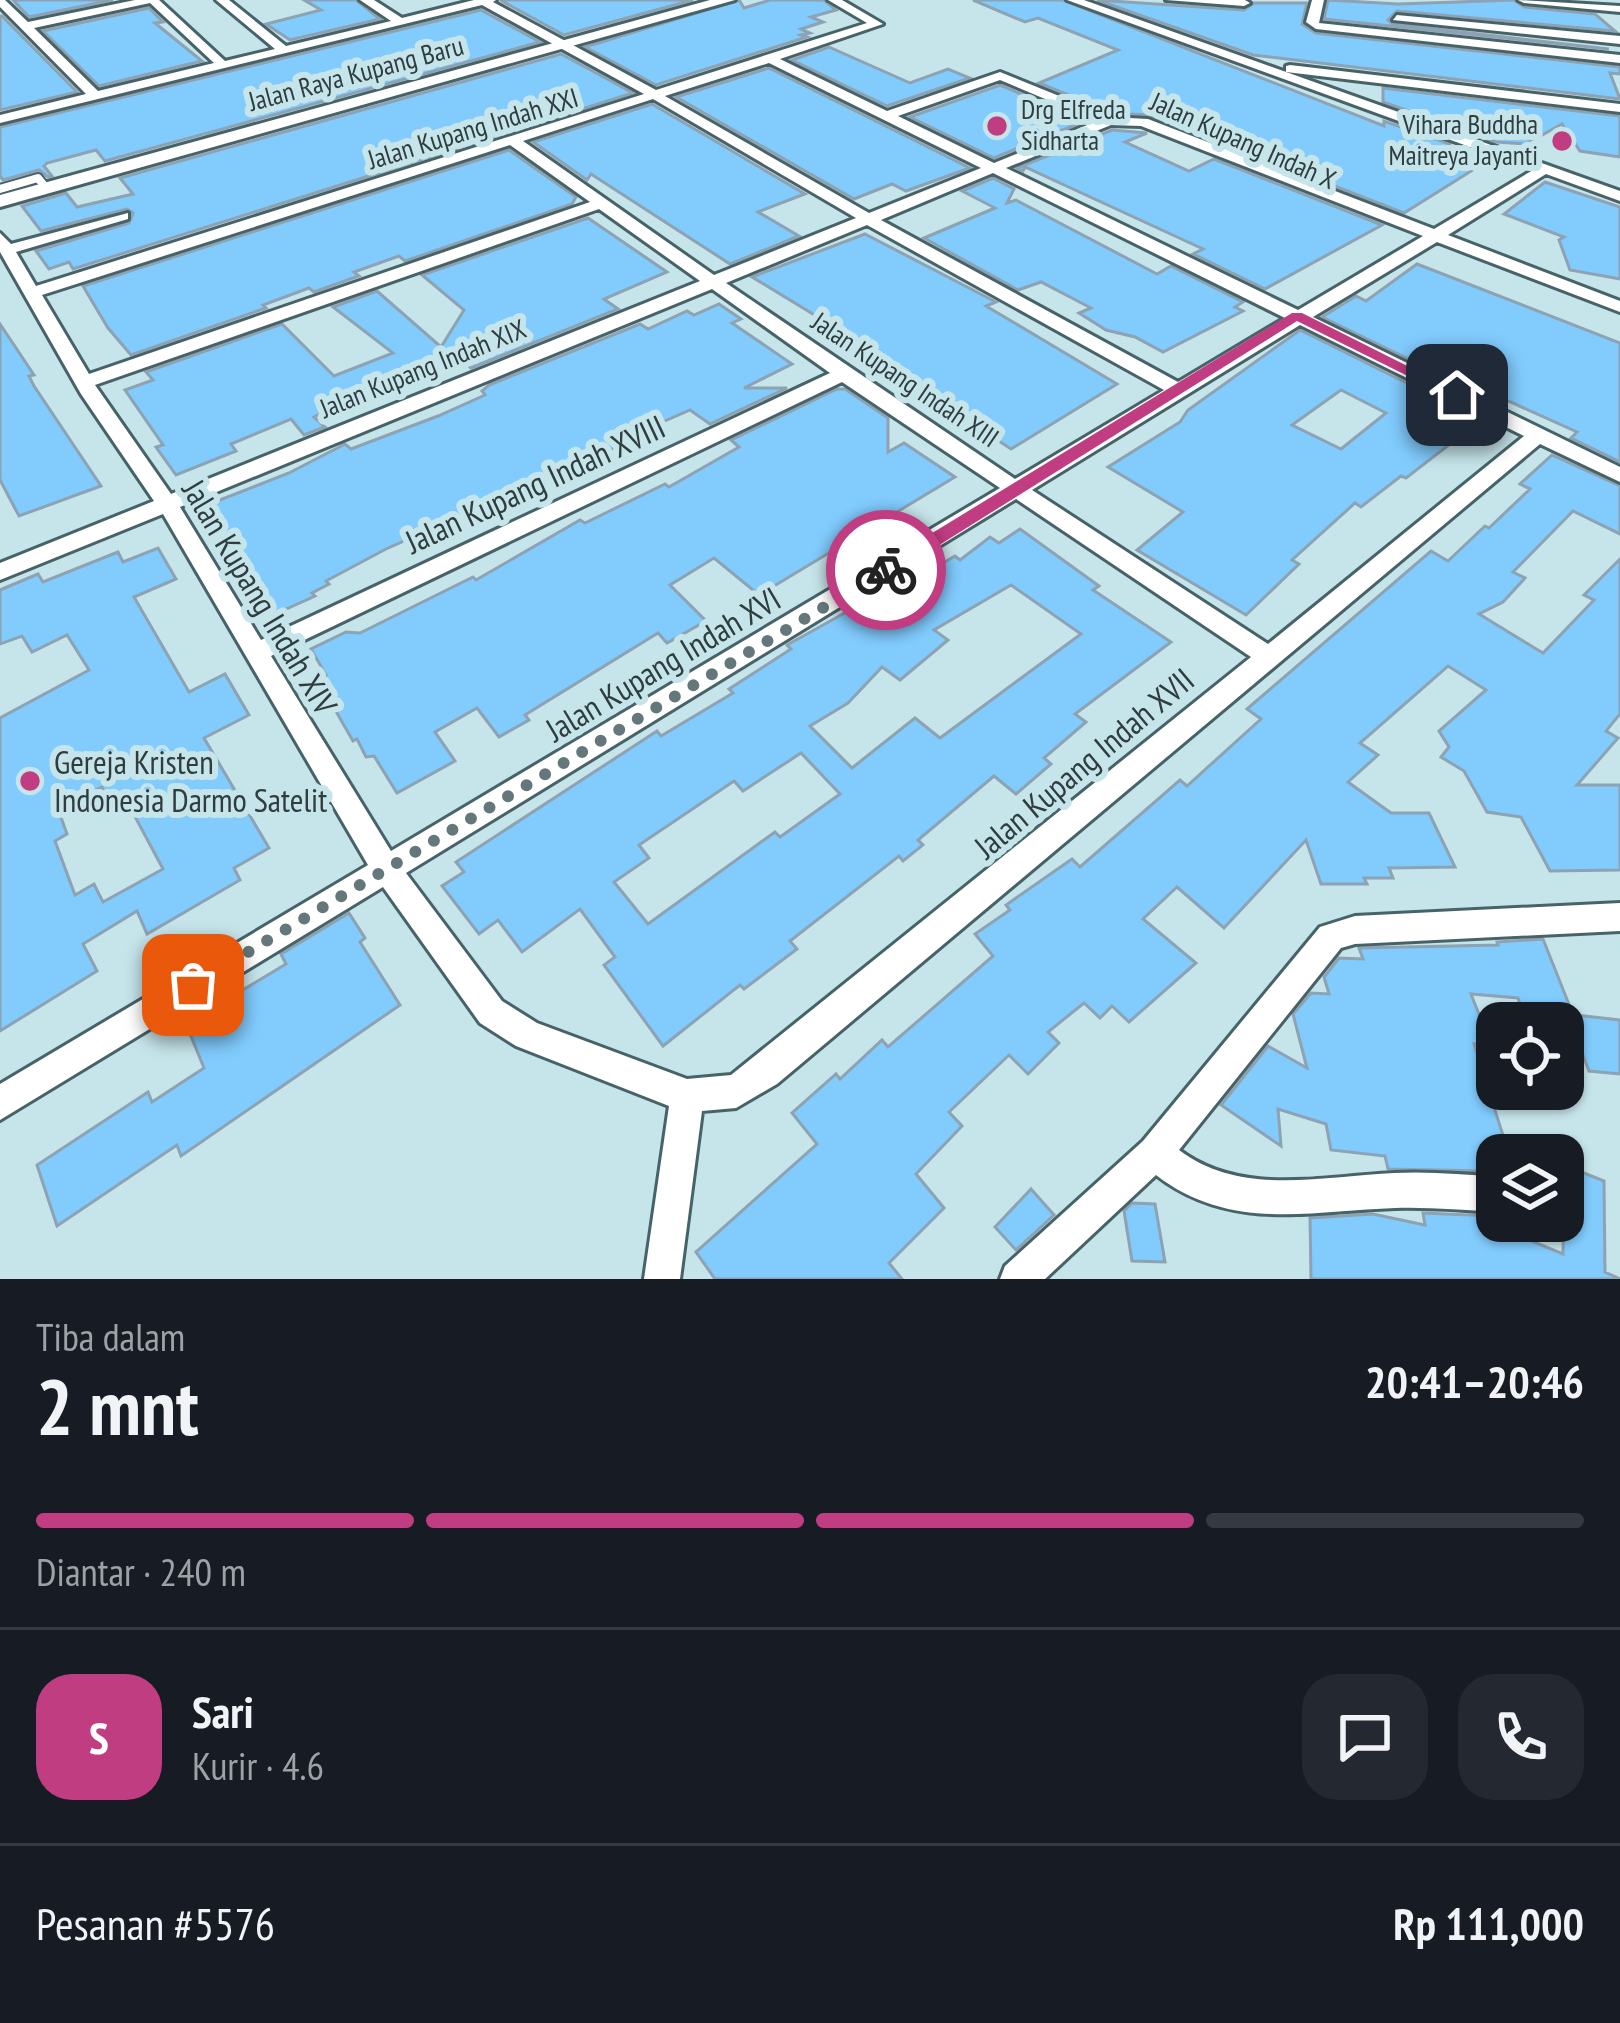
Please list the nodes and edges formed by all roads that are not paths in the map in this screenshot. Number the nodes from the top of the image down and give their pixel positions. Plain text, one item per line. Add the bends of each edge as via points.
1 (18, 0) edge
2 (152, 0) edge
3 (366, 0) edge
4 (727, 0) edge
5 (835, 0) edge
6 (1073, 0) edge
7 (1172, 0) edge
8 (1318, 0) edge
9 (1525, 0) edge
10 (484, 1) edge
11 (1, 3) edge
12 (1244, 3) edge
13 (1134, 5) dead end
14 (222, 6) edge
15 (1620, 9) edge
16 (1103, 10) junction
17 (195, 16) dead end
18 (177, 20) junction
19 (401, 22) junction
20 (27, 26) junction
21 (1396, 35) junction
22 (1620, 40) edge
23 (567, 44) junction
24 (284, 50) junction
25 (1620, 59) edge
26 (772, 60) junction
27 (223, 64) junction
28 (1252, 66) junction
29 (95, 96) junction
30 (657, 97) junction
31 (1620, 108) edge
32 (891, 114) junction
33 (0, 119) edge
34 (1108, 121) junction
35 (515, 142) junction
36 (992, 165) junction
37 (1545, 169) junction
38 (1620, 178) edge
39 (46, 188) junction
40 (0, 189) edge
41 (1620, 196) edge
42 (0, 201) edge
43 (601, 203) junction
44 (123, 215) dead end
45 (868, 219) junction
46 (1422, 241) junction
47 (4, 244) edge
48 (716, 281) junction
49 (33, 292) junction
50 (1620, 307) edge
51 (1297, 316) junction
52 (1620, 322) edge
53 (843, 374) junction
54 (85, 382) junction
55 (1175, 388) junction
56 (1538, 435) junction
57 (1620, 475) edge
58 (1019, 490) junction
59 (166, 502) junction
60 (0, 572) edge
61 (255, 653) junction
62 (1269, 657) junction
63 (385, 867) junction
64 (1620, 917) edge
65 (672, 1091) junction
66 (0, 1103) edge
67 (1155, 1153) junction
68 (1476, 1193) edge
69 (662, 1279) edge
70 (1018, 1279) edge

1 - 11 street
2 - 18 street
2 - 20 street
3 - 19 street
4 - 23 street, Jalan Raya Kupang Baru
5 - 26 street, Jalan Kupang Indah XXI via 878,24
6 - 16 street
7 - 12 street
8 - 21 street via 1316,26
9 - 15 street
10 - 19 street
10 - 23 street
11 - 20 street
13 - 16 street
14 - 24 street
16 - 28 street
17 - 18 street
18 - 27 street
19 - 24 street
20 - 29 street
21 - 22 street via 1397,10
21 - 25 street
23 - 30 street
23 - 39 street, Jalan Raya Kupang Baru
24 - 27 street
26 - 30 street, Jalan Kupang Indah XXI
26 - 32 street
27 - 29 street
28 - 31 street
28 - 37 street
29 - 33 street
30 - 35 street, Jalan Kupang Indah XXI
30 - 45 street
32 - 34 street via 1004,76
32 - 36 street
34 - 36 street, Jalan Kupang Indah XIX
34 - 46 street, Jalan Kupang Indah X via 1129,121
35 - 43 street, Jalan Kupang Indah XIII
35 - 49 street, Jalan Kupang Indah XXI
36 - 45 street, Jalan Kupang Indah XIX
36 - 51 street
37 - 38 street
37 - 41 street
37 - 46 street, Jalan Kupang Indah XVI
39 - 40 lane via 38,178
39 - 42 street, Jalan Raya Kupang Baru
43 - 48 street, Jalan Kupang Indah XIII
43 - 54 street
44 - 47 street
45 - 48 street, Jalan Kupang Indah XIX
45 - 55 street
46 - 50 street, Jalan Kupang Indah X
46 - 51 street, Jalan Kupang Indah XVI
46 - 52 street, Jalan Kupang Indah X
47 - 49 street, Jalan Kupang Indah XIV
48 - 53 street, Jalan Kupang Indah XIII
48 - 59 street, Jalan Kupang Indah XIX
49 - 54 street, Jalan Kupang Indah XIV
51 - 55 street, Jalan Kupang Indah XVI
51 - 56 street
53 - 58 street, Jalan Kupang Indah XIII
53 - 61 street, Jalan Kupang Indah XVIII
54 - 59 street, Jalan Kupang Indah XIV
55 - 58 street, Jalan Kupang Indah XVI
56 - 57 street
56 - 62 street, Jalan Kupang Indah XVII
58 - 62 street, Jalan Kupang Indah XIII
58 - 63 street, Jalan Kupang Indah XVI
59 - 60 street, Jalan Kupang Indah XIX
59 - 61 street, Jalan Kupang Indah XIV
61 - 63 street, Jalan Kupang Indah XIV
62 - 65 street, Jalan Kupang Indah XVII via 765,1072 736,1091
63 - 65 street, Jalan Kupang Indah XIV via 491,1012 527,1035
63 - 66 street, Jalan Kupang Indah XVI
64 - 67 street via 1336,934
65 - 69 street
67 - 68 street via 1194,1183 1263,1199
67 - 70 street

